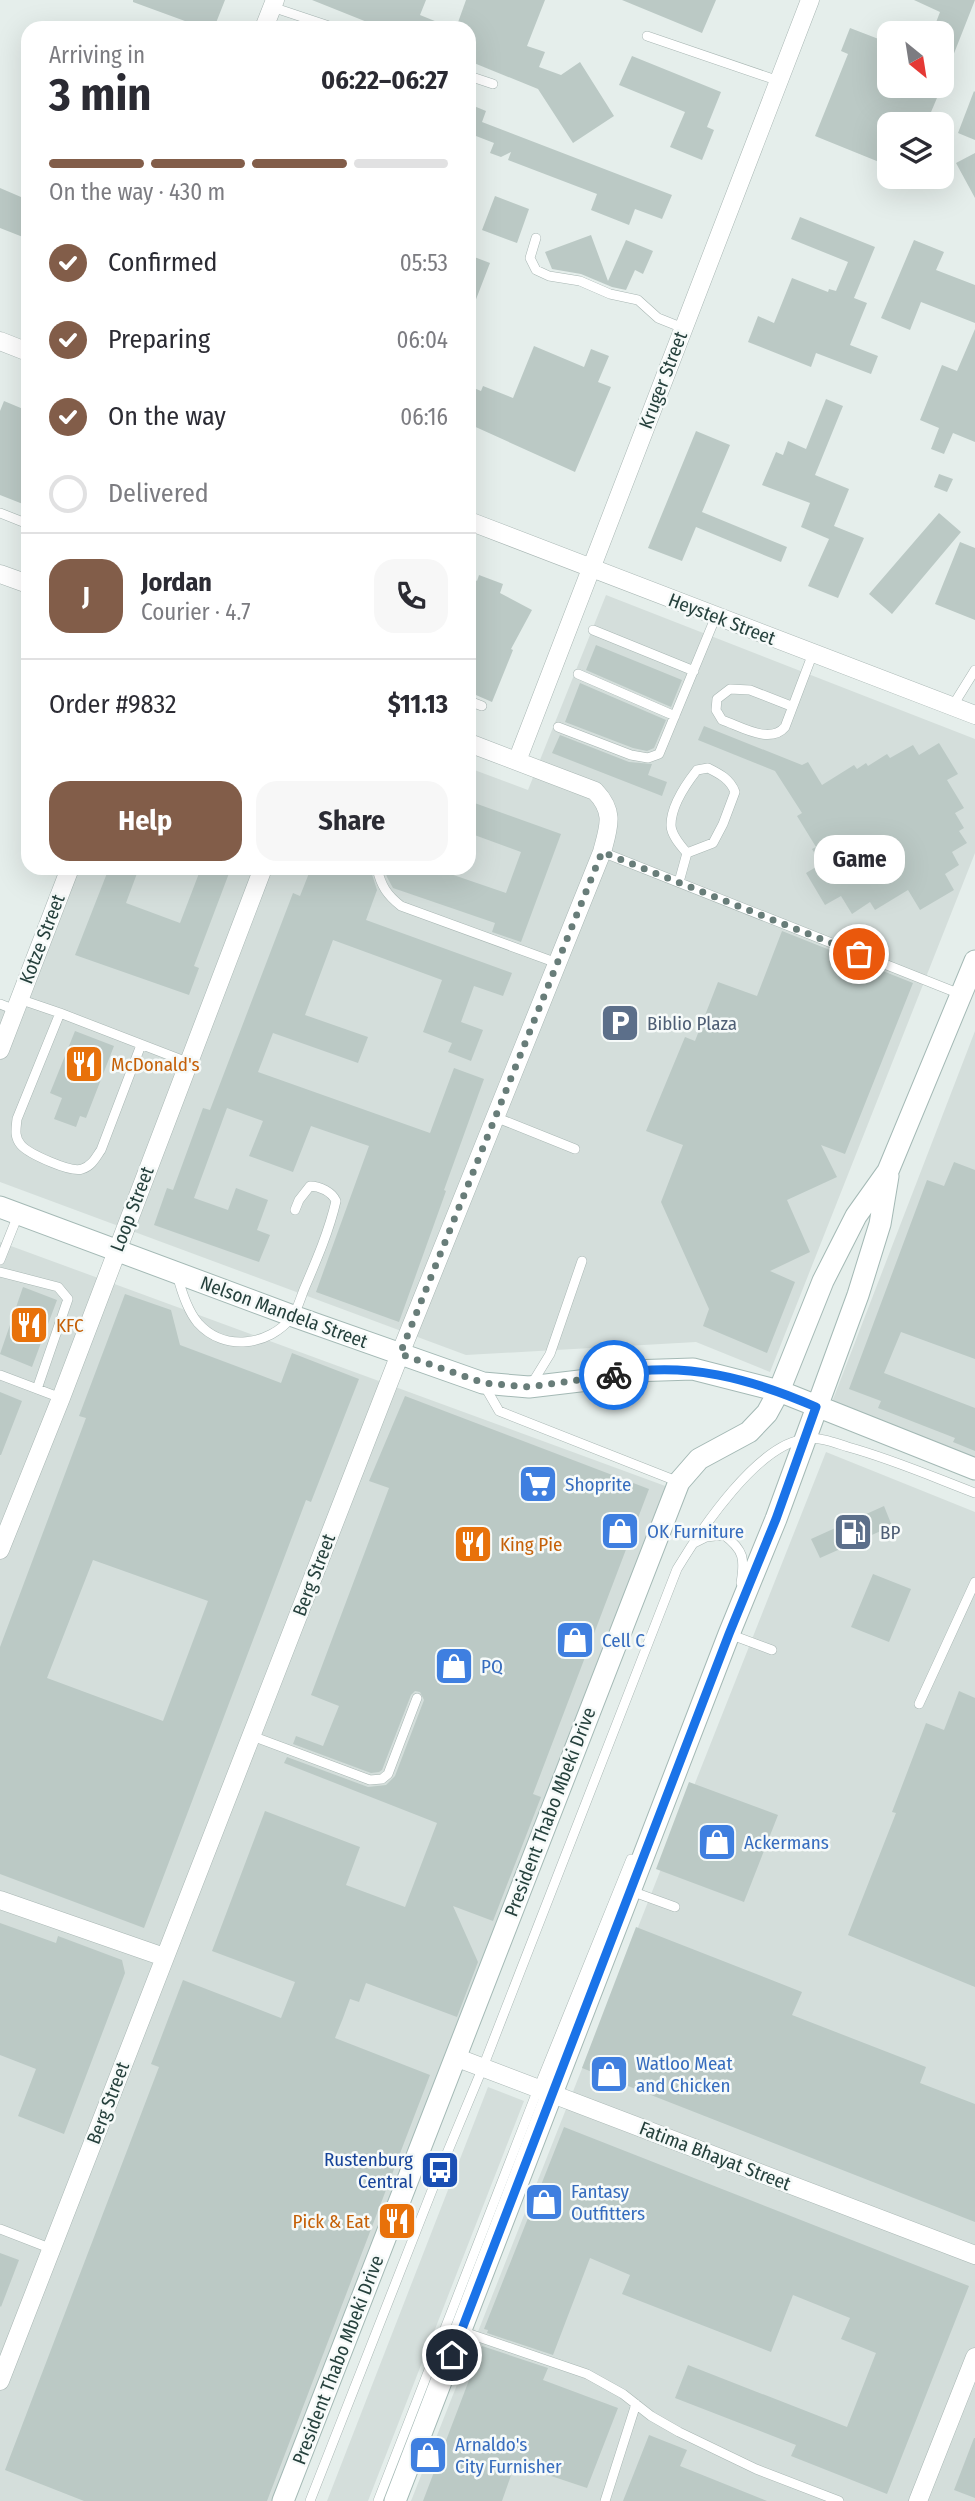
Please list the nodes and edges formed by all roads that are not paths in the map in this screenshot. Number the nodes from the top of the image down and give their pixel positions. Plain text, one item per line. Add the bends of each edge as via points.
1 (810, 0) edge
2 (273, 3) edge
3 (267, 21) edge
4 (318, 21) edge
5 (647, 36) dead end
6 (476, 78) edge
7 (779, 80) junction
8 (493, 84) dead end
9 (536, 238) dead end
10 (683, 328) junction
11 (0, 341) edge
12 (21, 349) edge
13 (0, 513) edge
14 (21, 521) edge
15 (476, 525) edge
16 (590, 568) junction
17 (0, 574) edge
18 (21, 582) edge
19 (716, 616) junction
20 (593, 630) dead end
21 (813, 653) junction
22 (975, 670) edge
23 (694, 671) junction
24 (578, 674) dead end
25 (476, 704) edge
26 (482, 706) dead end
27 (792, 706) junction
28 (952, 706) junction
29 (975, 715) edge
30 (675, 716) junction
31 (558, 727) dead end
32 (476, 746) edge
33 (517, 761) junction
34 (602, 852) junction
35 (687, 853) junction
36 (66, 875) edge
37 (259, 875) edge
38 (379, 875) edge
39 (679, 882) junction
40 (975, 961) edge
41 (557, 964) junction
42 (961, 995) junction
43 (11, 1004) edge
44 (60, 1013) junction
45 (141, 1045) junction
46 (0, 1050) edge
47 (187, 1062) junction
48 (495, 1117) junction
49 (575, 1149) dead end
50 (888, 1171) junction
51 (9, 1210) edge
52 (295, 1210) dead end
53 (117, 1250) junction
54 (0, 1260) edge
55 (582, 1261) dead end
56 (0, 1272) edge
57 (176, 1272) junction
58 (293, 1316) junction
59 (400, 1354) junction
60 (0, 1374) edge
61 (484, 1383) junction
62 (529, 1387) junction
63 (37, 1389) junction
64 (779, 1391) junction
65 (61, 1398) junction
66 (816, 1407) junction
67 (805, 1438) junction
68 (975, 1469) edge
69 (679, 1482) junction
70 (975, 1493) edge
71 (692, 1544) junction
72 (0, 1549) edge
73 (975, 1582) edge
74 (729, 1634) junction
75 (772, 1650) dead end
76 (417, 1698) dead end
77 (919, 1704) dead end
78 (252, 1736) junction
79 (630, 1890) junction
80 (0, 1900) edge
81 (675, 1908) dead end
82 (164, 1957) junction
83 (455, 2057) junction
84 (483, 2067) junction
85 (545, 2092) junction
86 (0, 2229) edge
87 (52, 2249) junction
88 (975, 2255) edge
89 (461, 2331) junction
90 (975, 2357) edge
91 (0, 2382) edge
92 (636, 2404) junction
93 (283, 2501) edge
94 (310, 2501) edge
95 (378, 2501) edge
96 (395, 2501) edge
97 (605, 2501) edge
98 (839, 2501) edge
99 (918, 2501) edge

1 - 7 street, Kruger Street
2 - 3 street
2 - 4 lane
5 - 7 lane
6 - 8 lane
7 - 10 street, Kruger Street
9 - 10 lane via 530,258 536,270 638,300 658,318
10 - 16 street, Kruger Street
11 - 12 street
13 - 14 lane
15 - 16 street, Heystek Street
16 - 19 street, Heystek Street
16 - 33 street, Kruger Street
17 - 18 street
19 - 21 street, Heystek Street
19 - 23 lane
20 - 23 lane
21 - 27 lane
21 - 28 street, Heystek Street
22 - 28 lane
23 - 30 lane
24 - 30 lane
25 - 26 lane
27 - 27 lane via 750,690 730,689 717,699 716,710 722,720 767,736 781,732
28 - 29 street, Heystek Street
30 - 31 lane via 663,748 648,758
32 - 33 street, Berg Street
33 - 34 street, Berg Street via 577,782 606,802 610,818
34 - 39 lane
34 - 41 street, Berg Street
35 - 35 lane via 713,843 735,792 732,784 708,768 697,770 684,786 674,813 671,826
35 - 39 lane
36 - 43 street, Kotze Street
37 - 47 street, Loop Street
38 - 41 lane via 385,890 401,906
39 - 42 lane
40 - 42 street, President Thabo Mbeki Drive
41 - 48 street, Berg Street
42 - 50 street, President Thabo Mbeki Drive
43 - 44 lane
43 - 46 street, Kotze Street
44 - 45 lane
44 - 45 lane via 17,1119 15,1135 29,1152 70,1170 92,1164 101,1150
45 - 47 lane
47 - 53 street, Loop Street
48 - 49 lane
48 - 59 street, Berg Street
50 - 64 street, President Thabo Mbeki Drive via 856,1216 823,1281
50 - 66 street, President Thabo Mbeki Drive via 880,1224
51 - 53 street, Nelson Mandela Street
51 - 54 lane
52 - 58 lane via 310,1186 324,1189 336,1201
53 - 57 street, Nelson Mandela Street
53 - 65 street, Loop Street
55 - 62 lane via 550,1354
56 - 63 lane via 58,1287 68,1299
57 - 58 street, Nelson Mandela Street
57 - 58 lane via 197,1321 226,1340 264,1339
58 - 59 street, Nelson Mandela Street
59 - 61 street, Nelson Mandela Street
59 - 78 street, Berg Street
60 - 63 lane
61 - 62 street, Nelson Mandela Street
61 - 69 lane via 499,1410
62 - 64 street, Nelson Mandela Street via 630,1371 693,1370
63 - 65 lane
64 - 66 street, Nelson Mandela Street
64 - 69 street, President Thabo Mbeki Drive via 749,1432 699,1459
65 - 72 street, Loop Street
66 - 67 street, President Thabo Mbeki Drive
66 - 68 street, Nelson Mandela Street
67 - 70 lane via 878,1456
67 - 71 lane via 779,1449 746,1476
67 - 74 street, President Thabo Mbeki Drive
69 - 83 street, President Thabo Mbeki Drive
71 - 84 lane via 672,1582
71 - 85 lane via 724,1535 738,1546 744,1563 740,1590
73 - 77 lane
74 - 75 lane
74 - 79 street, President Thabo Mbeki Drive
76 - 78 lane via 388,1774 382,1779 370,1780
78 - 82 street, Berg Street
79 - 81 lane
79 - 85 street, President Thabo Mbeki Drive
80 - 82 street
82 - 87 street, Berg Street
83 - 84 street, Fatima Bhayat Street
83 - 93 street, President Thabo Mbeki Drive
84 - 85 street, Fatima Bhayat Street
84 - 94 lane
85 - 88 street, Fatima Bhayat Street
85 - 89 street, President Thabo Mbeki Drive
85 - 95 lane
86 - 87 lane
87 - 91 street, Berg Street
89 - 92 lane via 587,2374
89 - 96 street, President Thabo Mbeki Drive
90 - 99 street
92 - 97 lane
92 - 98 lane via 679,2432 756,2469

